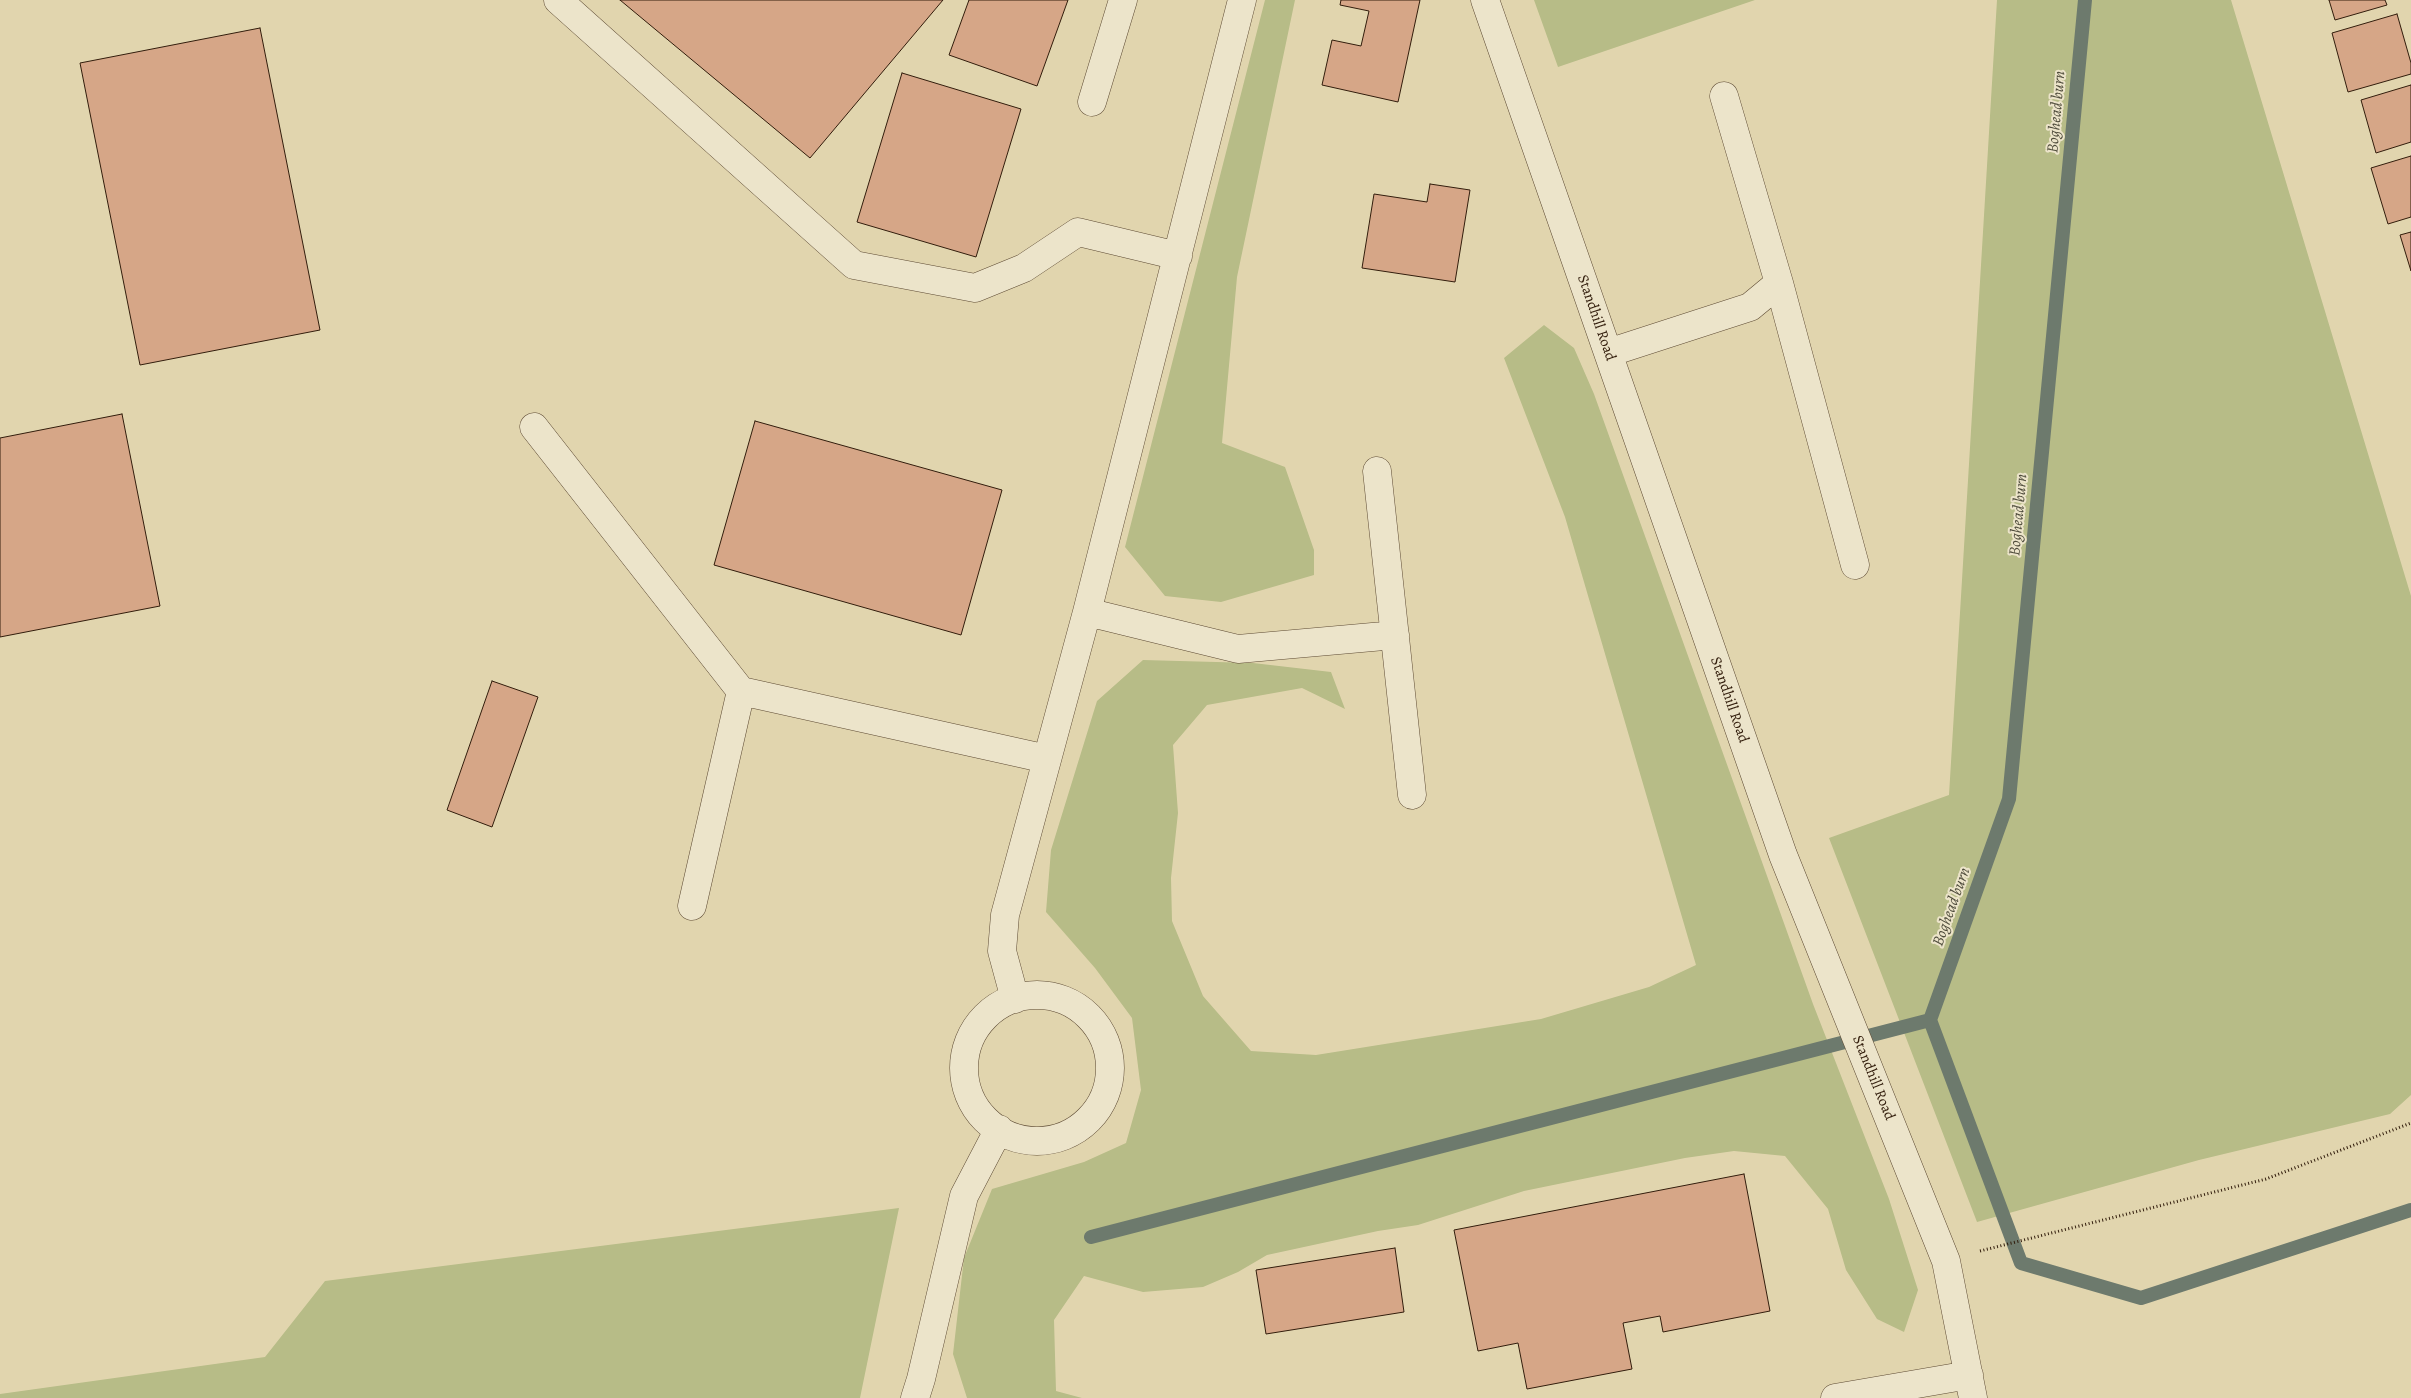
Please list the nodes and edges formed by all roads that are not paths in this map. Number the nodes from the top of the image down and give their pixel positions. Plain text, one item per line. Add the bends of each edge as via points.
1 (558, 0) edge
2 (1123, 0) edge
3 (1242, 0) edge
4 (1485, 0) edge
5 (1724, 96) dead end
6 (1092, 102) dead end
7 (1178, 256) junction
8 (1779, 283) junction
9 (1608, 353) junction
10 (534, 427) dead end
11 (1377, 471) dead end
12 (1855, 565) dead end
13 (1087, 612) junction
14 (1394, 635) junction
15 (741, 692) junction
16 (1047, 759) junction
17 (1412, 795) dead end
18 (692, 906) dead end
19 (1015, 999) junction
20 (1000, 1129) junction
21 (1971, 1387) edge
22 (915, 1398) edge
23 (1835, 1398) edge

1 - 7 street via 854,266 975,288 1024,268 1078,232
2 - 6 street
3 - 7 street
4 - 9 street, Standhill Road
5 - 8 street
7 - 13 street
8 - 9 street via 1750,307
8 - 12 street
9 - 21 street, Standhill Road via 1783,855 1946,1261
10 - 15 street
11 - 14 street
13 - 14 street via 1238,649
13 - 16 street
14 - 17 street
15 - 16 street
15 - 18 street
16 - 19 street via 1005,915 1002,951
19 - 20 street via 983,1017 970,1038 964,1061 966,1085 975,1107
19 - 20 street via 1034,995 1054,996 1091,1018 1104,1039 1110,1062 1108,1086 1098,1108 1081,1126 1060,1137 1036,1141 1018,1138
20 - 22 street via 964,1196
21 - 23 street

